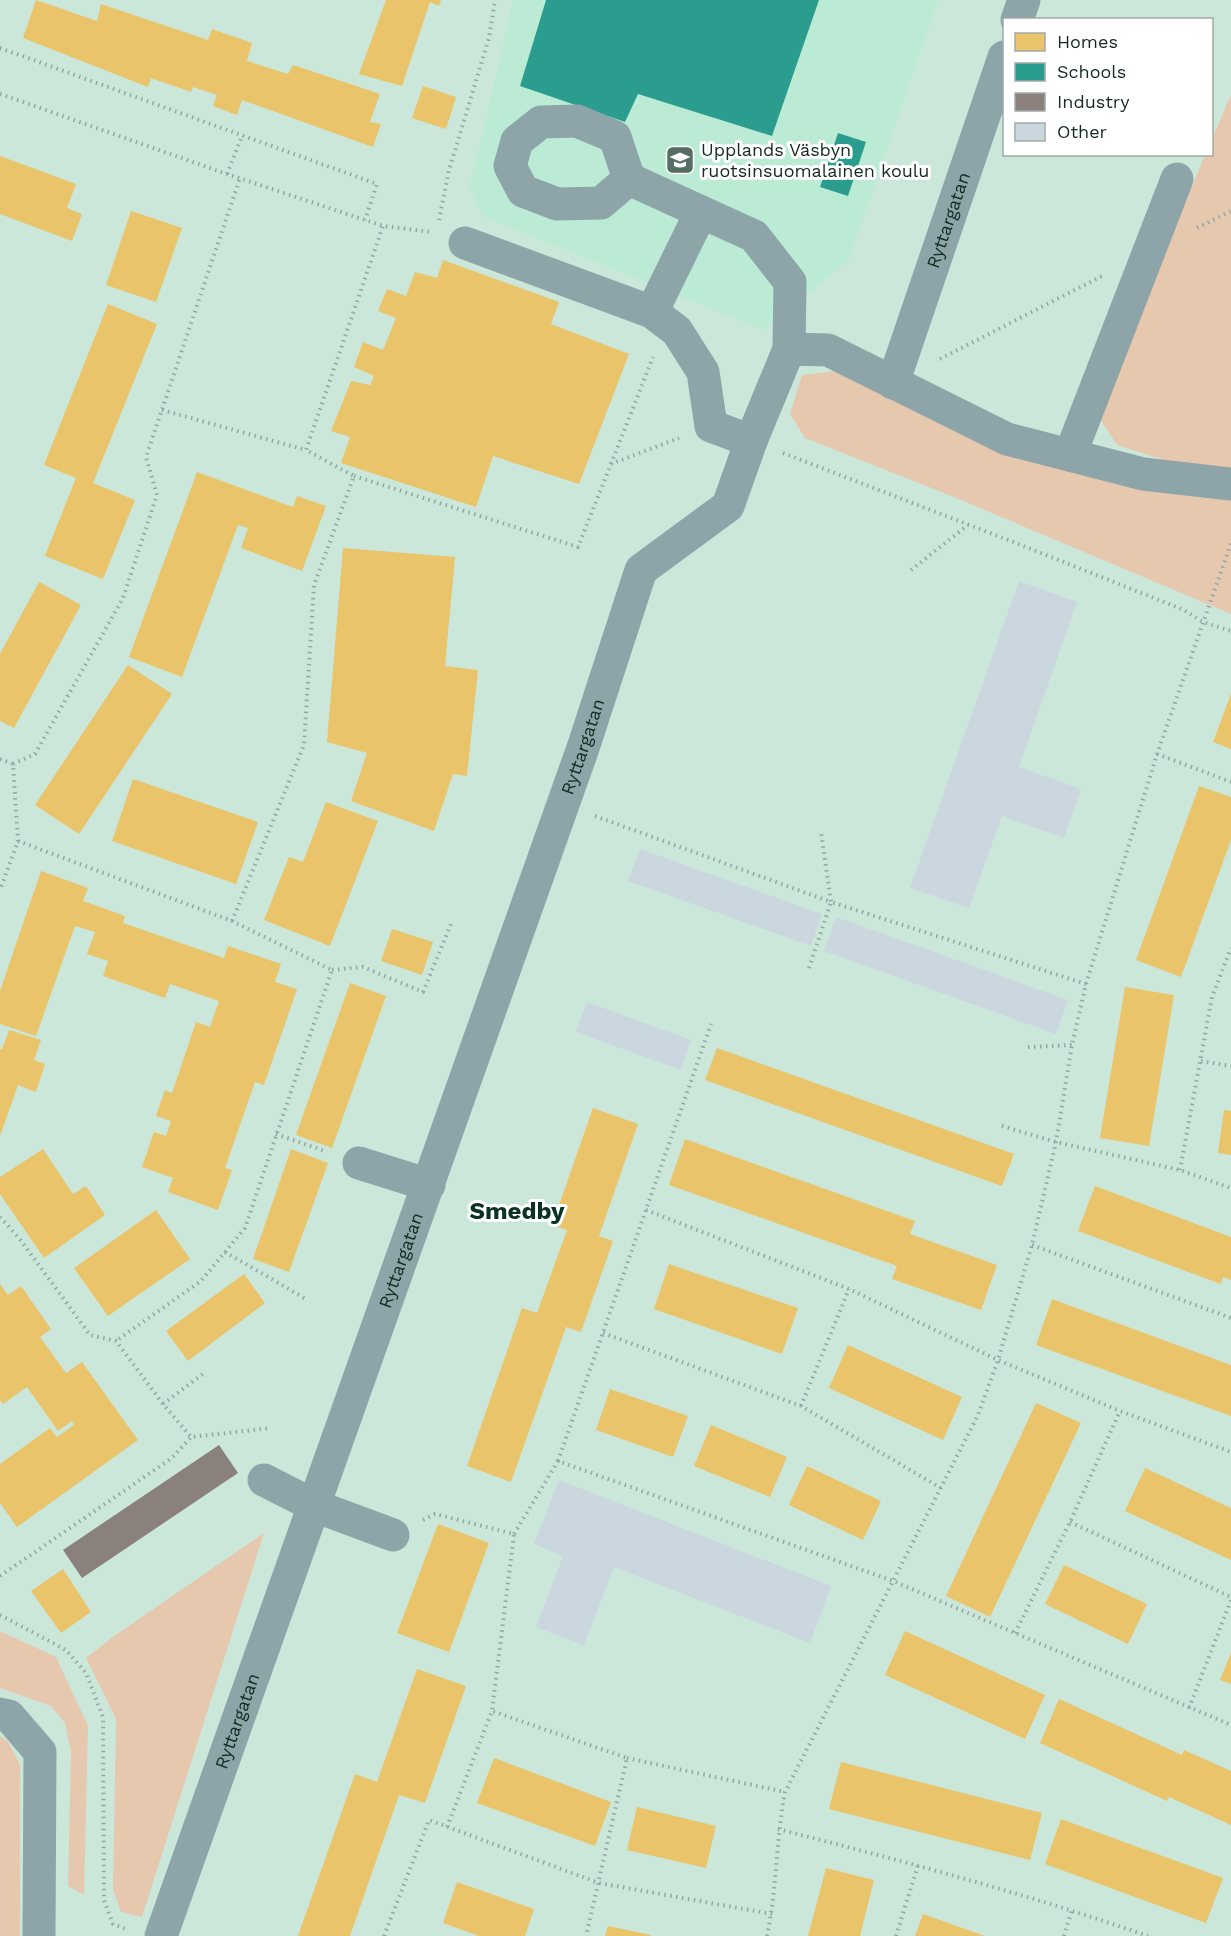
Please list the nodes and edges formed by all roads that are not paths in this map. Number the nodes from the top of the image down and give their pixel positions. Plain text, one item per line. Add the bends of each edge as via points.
1 (1024, 0) edge
2 (1018, 18) edge
3 (1003, 63) edge
4 (629, 179) dead end
5 (1177, 180) dead end
6 (701, 212) junction
7 (451, 238) road end
8 (664, 322) junction
9 (789, 349) junction
10 (893, 383) junction
11 (751, 441) junction
12 (1070, 455) junction
13 (1231, 484) edge
14 (359, 1163) road end
15 (429, 1185) junction
16 (264, 1480) dead end
17 (315, 1506) junction
18 (393, 1535) road end
19 (0, 1714) edge
20 (147, 1934) edge
21 (39, 1936) edge

1 - 2 street
3 - 10 street, Ryttargatan
4 - 6 street, Ryttargatan
5 - 12 street
6 - 8 street
6 - 9 street, Ryttargatan via 754,236 790,282
7 - 8 street
8 - 11 street via 703,372 711,426
9 - 10 street via 828,350
9 - 11 street, Ryttargatan
10 - 12 street via 1007,439
11 - 15 street, Ryttargatan via 728,506 641,570 564,804
12 - 13 street via 1143,474
14 - 15 street
15 - 17 street, Ryttargatan
16 - 17 street
17 - 18 street
17 - 20 street, Ryttargatan
19 - 21 street via 9,1716 40,1752

